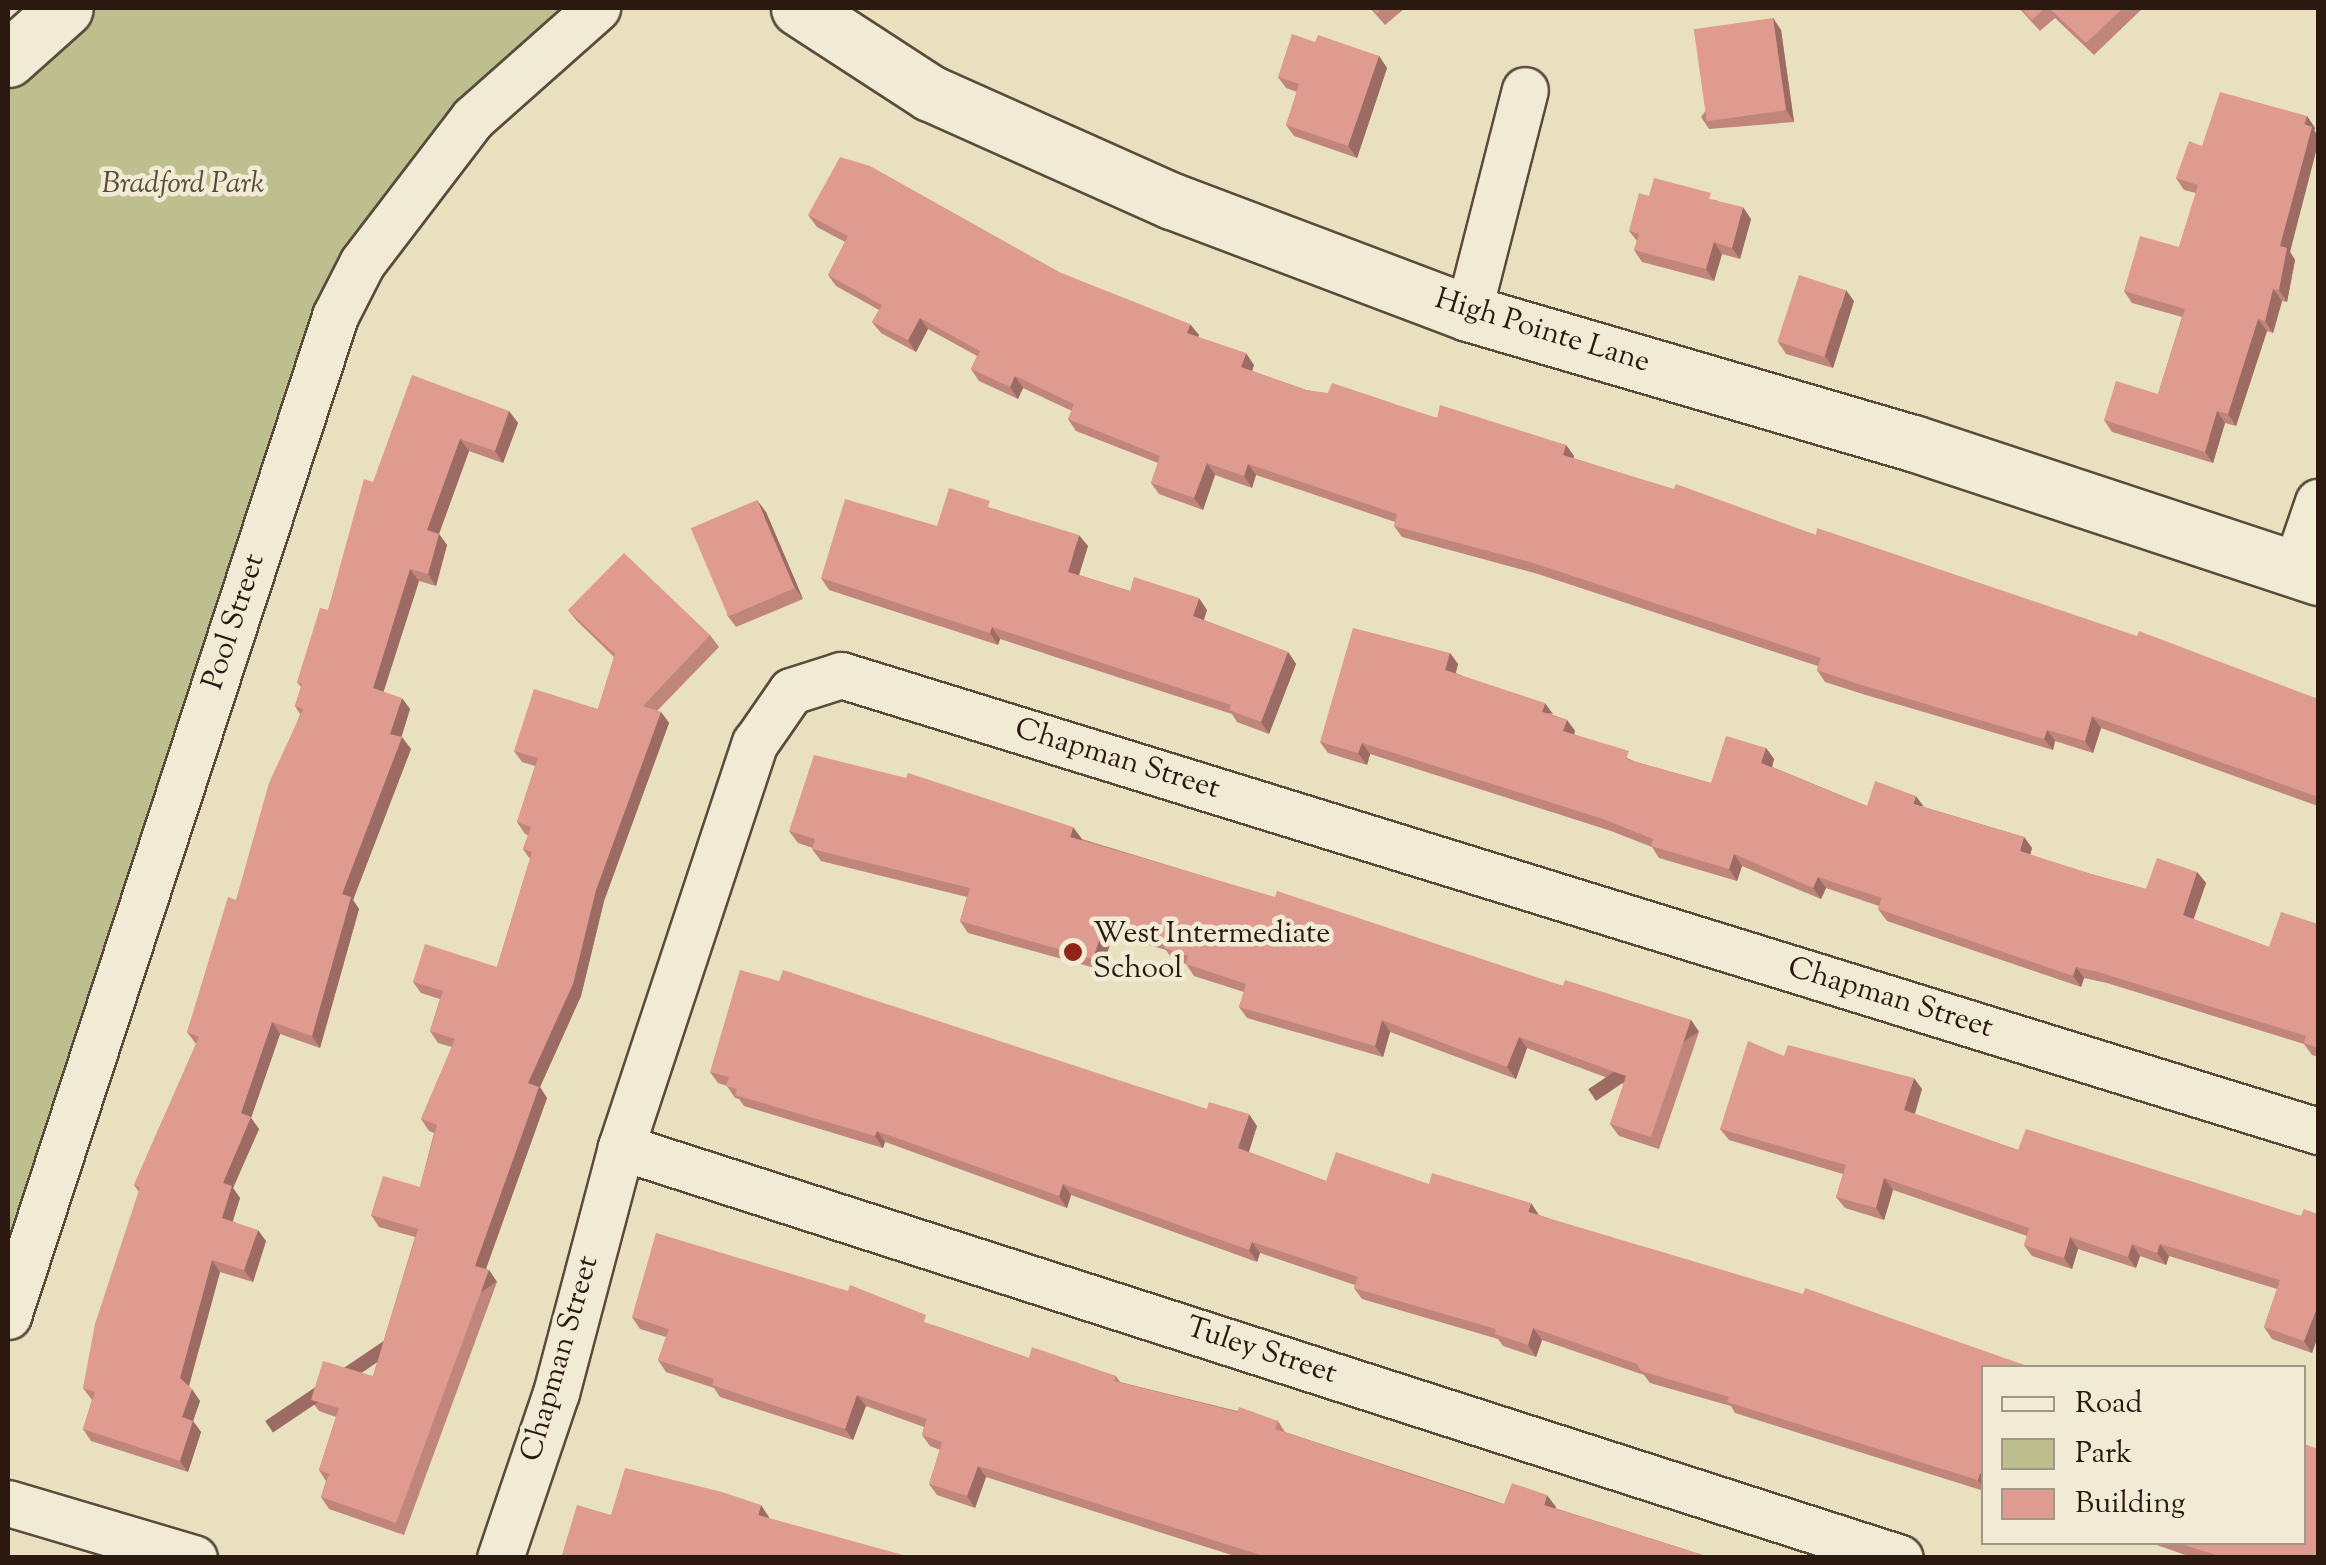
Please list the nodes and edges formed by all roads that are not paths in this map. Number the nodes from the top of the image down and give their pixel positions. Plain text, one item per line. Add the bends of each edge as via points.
1 (65, 8) edge
2 (597, 8) edge
3 (800, 8) edge
4 (8, 59) edge
5 (1525, 90) dead end
6 (1468, 312) junction
7 (2318, 502) edge
8 (2306, 573) edge
9 (2318, 1132) edge
10 (621, 1147) junction
11 (8, 1316) edge
12 (8, 1503) edge
13 (194, 1558) edge
14 (500, 1558) edge
15 (1900, 1558) edge

1 - 4 street
2 - 11 street, Pool Street via 472,118 362,263 335,316
3 - 6 street, High Pointe Lane via 930,93 1172,201
5 - 6 street
6 - 8 street, High Pointe Lane via 1913,443
7 - 8 street
9 - 10 street, Chapman Street via 841,676 791,691 755,744
10 - 14 street, Chapman Street via 556,1394
10 - 15 street, Tuley Street
12 - 13 street

